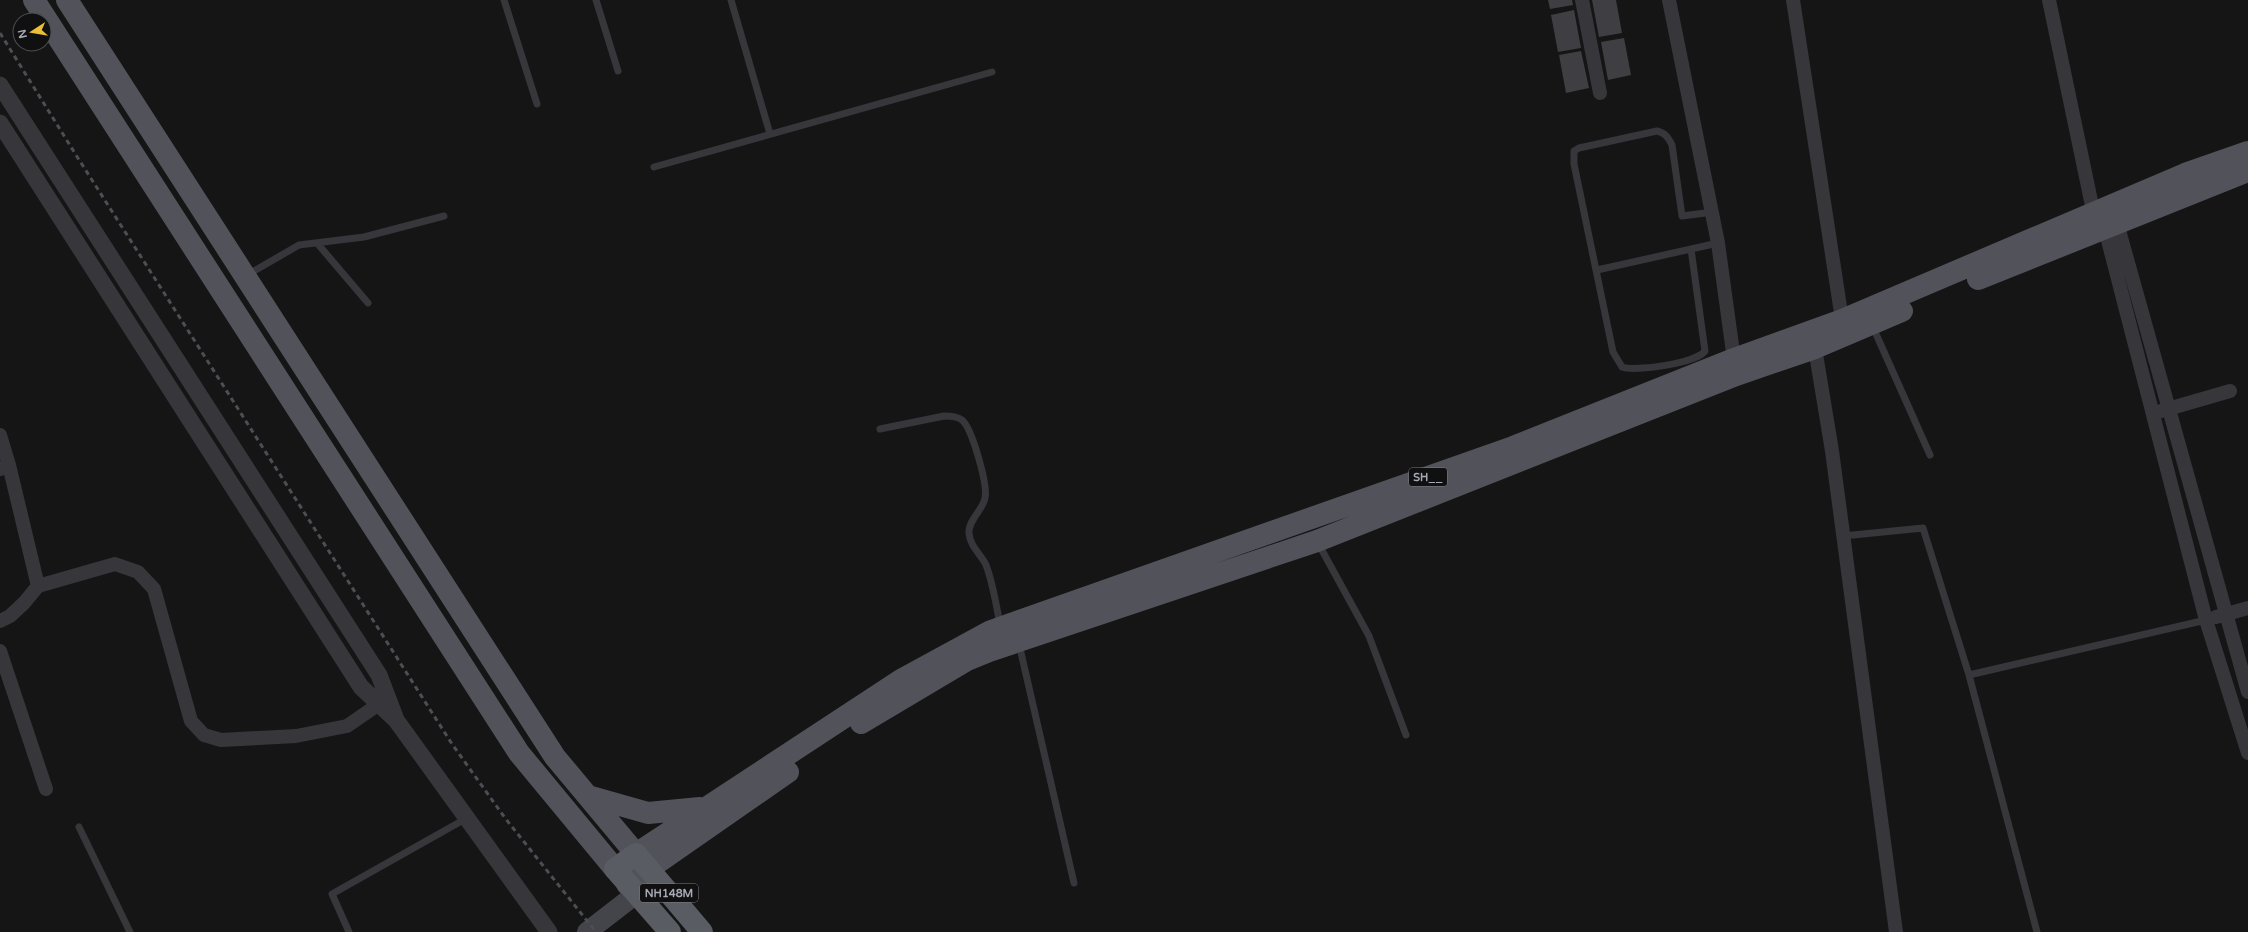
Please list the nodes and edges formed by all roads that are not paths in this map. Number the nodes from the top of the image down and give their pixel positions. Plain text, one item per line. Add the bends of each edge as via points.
1 (34, 0) edge
2 (67, 0) edge
3 (504, 0) edge
4 (596, 0) edge
5 (731, 0) edge
6 (1582, 0) edge
7 (1669, 0) edge
8 (1793, 0) edge
9 (2049, 0) edge
10 (618, 71) dead end
11 (992, 72) dead end
12 (0, 85) edge
13 (1600, 93) dead end
14 (536, 104) dead end
15 (0, 122) edge
16 (770, 134) junction
17 (2248, 152) edge
18 (654, 167) dead end
19 (2248, 171) edge
20 (1713, 212) junction
21 (444, 216) dead end
22 (2104, 219) junction
23 (317, 243) junction
24 (1718, 243) junction
25 (1691, 249) junction
26 (1597, 270) junction
27 (245, 276) junction
28 (368, 303) dead end
29 (1872, 325) junction
30 (1844, 328) junction
31 (1815, 348) junction
32 (1735, 367) junction
33 (2230, 391) dead end
34 (2170, 409) junction
35 (2154, 414) junction
36 (880, 429) dead end
37 (0, 435) edge
38 (1930, 455) dead end
39 (4, 467) edge
40 (1843, 536) junction
41 (1317, 541) junction
42 (38, 586) junction
43 (2248, 608) edge
44 (2225, 614) junction
45 (2206, 620) junction
46 (0, 621) edge
47 (1001, 627) junction
48 (1020, 649) junction
49 (0, 651) edge
50 (1969, 675) junction
51 (2248, 692) edge
52 (379, 704) junction
53 (396, 720) junction
54 (1406, 735) dead end
55 (2248, 753) edge
56 (46, 789) dead end
57 (588, 796) junction
58 (706, 808) junction
59 (467, 818) junction
60 (79, 827) dead end
61 (642, 861) junction
62 (626, 882) junction
63 (1074, 883) dead end
64 (130, 932) edge
65 (349, 932) edge
66 (549, 932) edge
67 (587, 932) edge
68 (670, 932) edge
69 (702, 932) edge
70 (1896, 932) edge
71 (2037, 932) edge

1 - 62 main road via 519,753
2 - 27 main road
3 - 14 lane
4 - 10 lane
5 - 16 lane
6 - 13 street
7 - 20 street
8 - 30 street
9 - 22 street
11 - 16 lane
12 - 53 street via 379,675
15 - 52 street via 361,687
16 - 18 lane
17 - 22 main road, SH__ via 2185,174
19 - 22 main road, SH__
20 - 24 street
20 - 26 lane via 1682,216 1672,145 1662,132 1579,148 1574,151 1574,164
21 - 23 lane via 364,237
22 - 29 main road, SH__
22 - 30 main road, SH__
22 - 34 street
22 - 35 street
23 - 27 lane via 291,249
23 - 28 lane
24 - 25 lane
24 - 32 street
25 - 26 lane
25 - 26 lane via 1705,341 1702,356 1693,359 1638,370 1622,367 1613,352
27 - 57 main road via 555,757
29 - 30 main road, SH__
29 - 38 lane
30 - 31 main road, SH__
30 - 32 main road, SH__
31 - 32 main road, SH__
31 - 40 street
32 - 41 main road, SH__
32 - 47 main road, SH__ via 1254,540
33 - 34 street
34 - 35 street
34 - 44 street
35 - 45 street
36 - 47 lane via 944,416 961,419 967,425 972,435 986,497 970,526 970,541 986,566
37 - 39 street
39 - 42 street
40 - 50 lane via 1923,528
40 - 70 street
41 - 48 main road, SH__
41 - 54 lane via 1368,636
42 - 46 street via 10,616
42 - 52 street via 115,564 138,572 154,589 191,721 204,735 221,740 296,736 348,726
43 - 44 street
44 - 45 street
44 - 51 street
45 - 50 lane
45 - 55 street
47 - 58 main road, SH__ via 901,680
48 - 61 main road, SH__ via 967,660 849,730
48 - 63 lane
49 - 56 street
50 - 71 lane
52 - 53 street
53 - 59 street
57 - 58 main road via 648,813
57 - 61 main road
58 - 61 main road, SH__
59 - 65 lane via 332,894
59 - 66 street
60 - 64 lane
61 - 62 highway
61 - 69 highway, NH148M
62 - 67 main road
62 - 68 highway, NH148M

